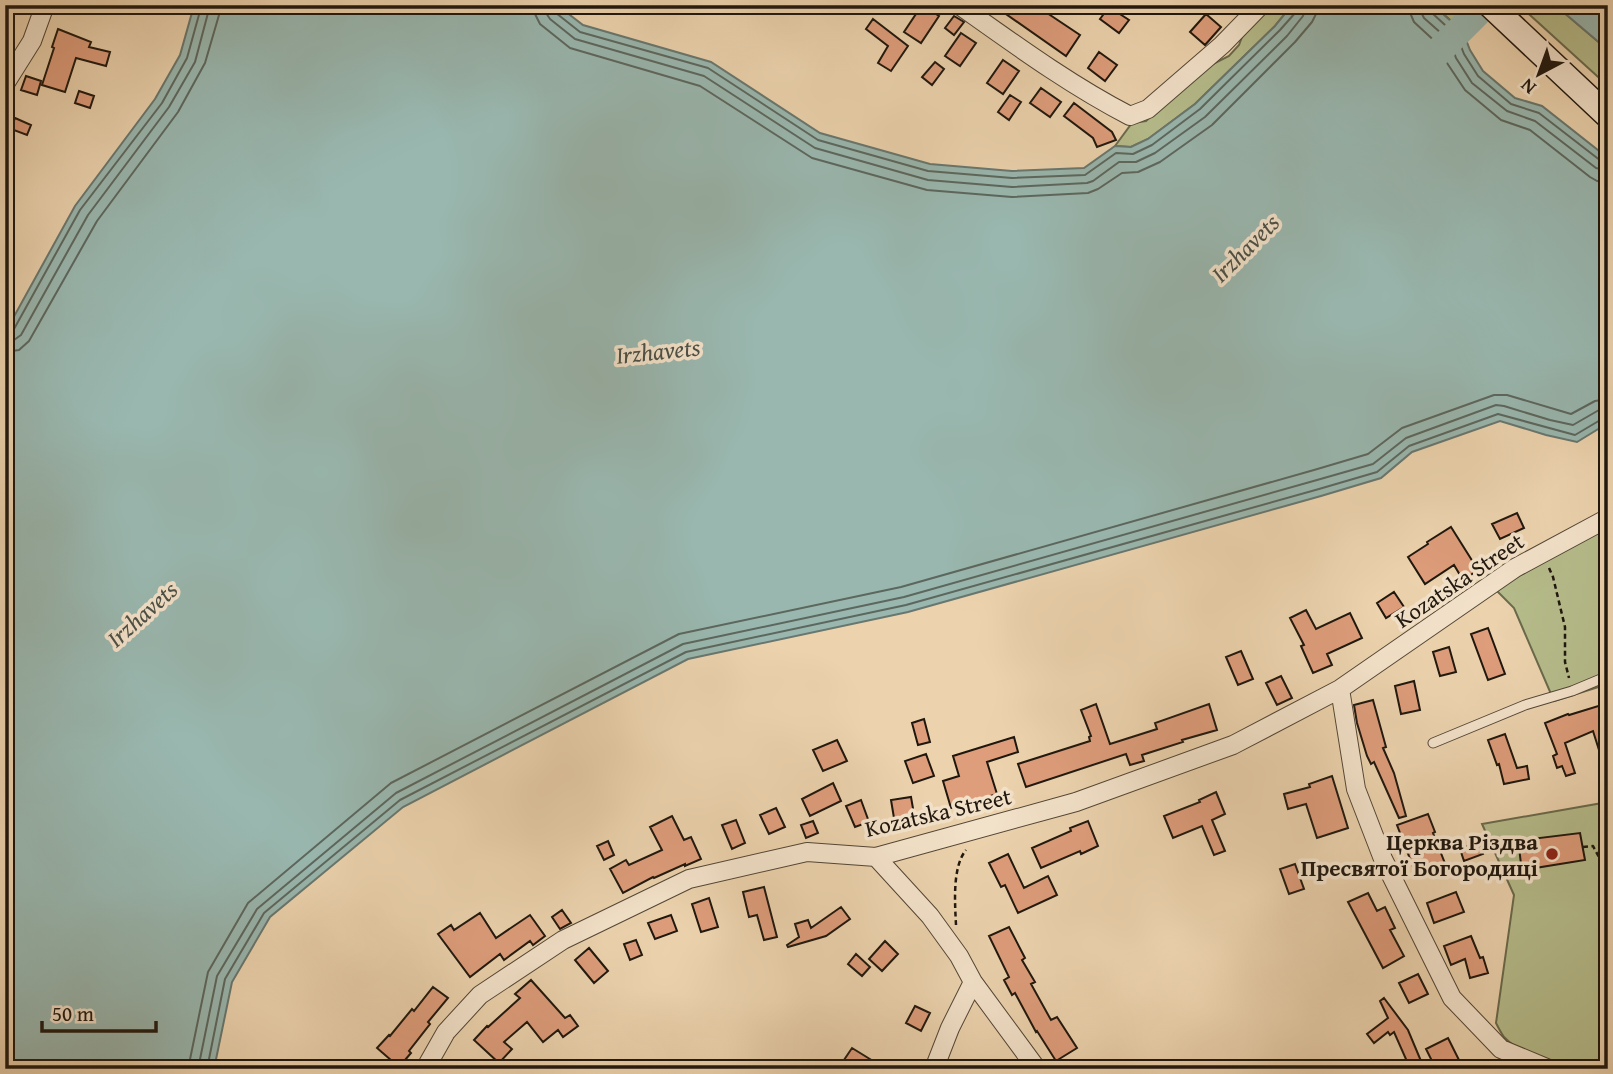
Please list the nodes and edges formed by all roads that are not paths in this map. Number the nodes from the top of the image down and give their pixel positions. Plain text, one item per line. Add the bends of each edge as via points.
1 (45, 5) edge
2 (959, 5) edge
3 (1261, 5) edge
4 (1490, 5) edge
5 (5, 84) edge
6 (1608, 116) edge
7 (1608, 518) edge
8 (1608, 676) edge
9 (1340, 690) junction
10 (1433, 743) dead end
11 (876, 857) junction
12 (974, 982) junction
13 (425, 1069) edge
14 (934, 1069) edge
15 (1037, 1069) edge
16 (1549, 1069) edge

1 - 5 street via 32,41
2 - 3 street via 1130,116 1148,109
4 - 6 street
7 - 9 street, Kozatska Street via 1515,569
8 - 10 lane
9 - 11 street, Kozatska Street via 1233,745 1076,802
9 - 16 street via 1356,789 1383,859 1452,998 1501,1049
11 - 12 street via 930,916
11 - 13 street, Kozatska Street via 807,852 689,879 563,940 480,995 446,1032
12 - 14 street
12 - 15 street

